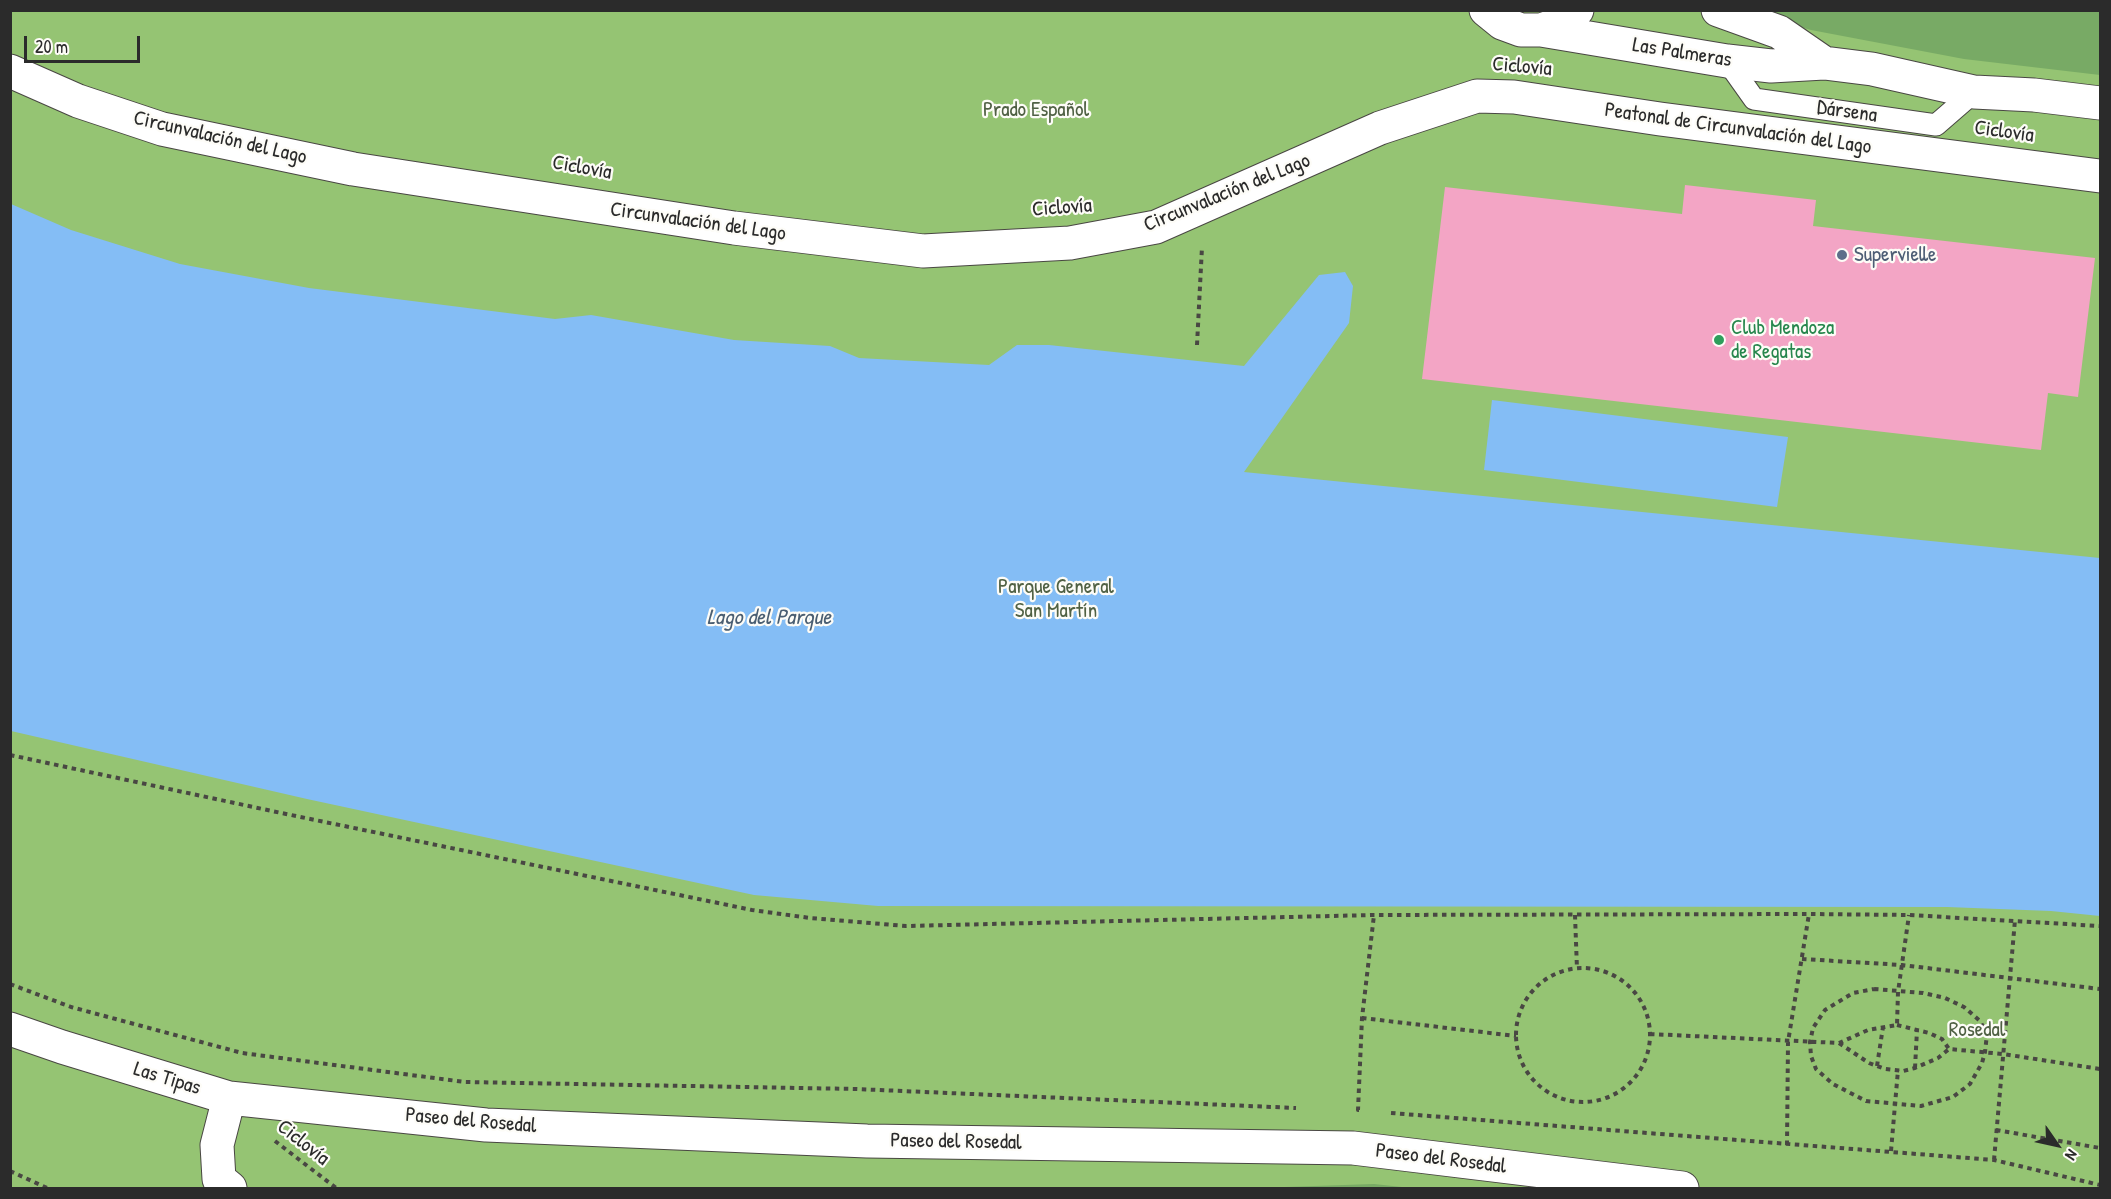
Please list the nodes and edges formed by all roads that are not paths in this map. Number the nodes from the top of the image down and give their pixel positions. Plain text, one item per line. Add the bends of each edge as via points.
1 (1486, 10) edge
2 (1577, 10) edge
3 (1718, 10) edge
4 (1540, 30) junction
5 (1727, 61) junction
6 (1824, 63) junction
7 (10, 71) edge
8 (1974, 92) junction
9 (2100, 103) edge
10 (1380, 128) joint
11 (2100, 176) edge
12 (10, 1029) edge
13 (229, 1098) junction
14 (231, 1188) edge
15 (1682, 1188) edge

1 - 4 street, Las Palmeras via 1502,23 1521,30
2 - 4 street via 1559,24
3 - 6 street, Las Palmeras via 1779,32
4 - 5 street, Las Palmeras
5 - 6 street, Las Palmeras via 1771,66
5 - 8 lane, Dársena via 1754,99 1936,125
6 - 8 street, Las Palmeras via 1872,69
7 - 10 street, Circunvalación del Lago via 78,101 162,129 353,169 734,228 922,251 1070,243 1156,227
8 - 9 street, Las Palmeras
10 - 11 street, Peatonal de Circunvalación del Lago via 1476,96 1514,97
12 - 13 street, Las Tipas
13 - 14 street, Las Tipas via 217,1145 219,1179
13 - 15 street, Paseo del Rosedal via 486,1125 867,1141 1353,1148

